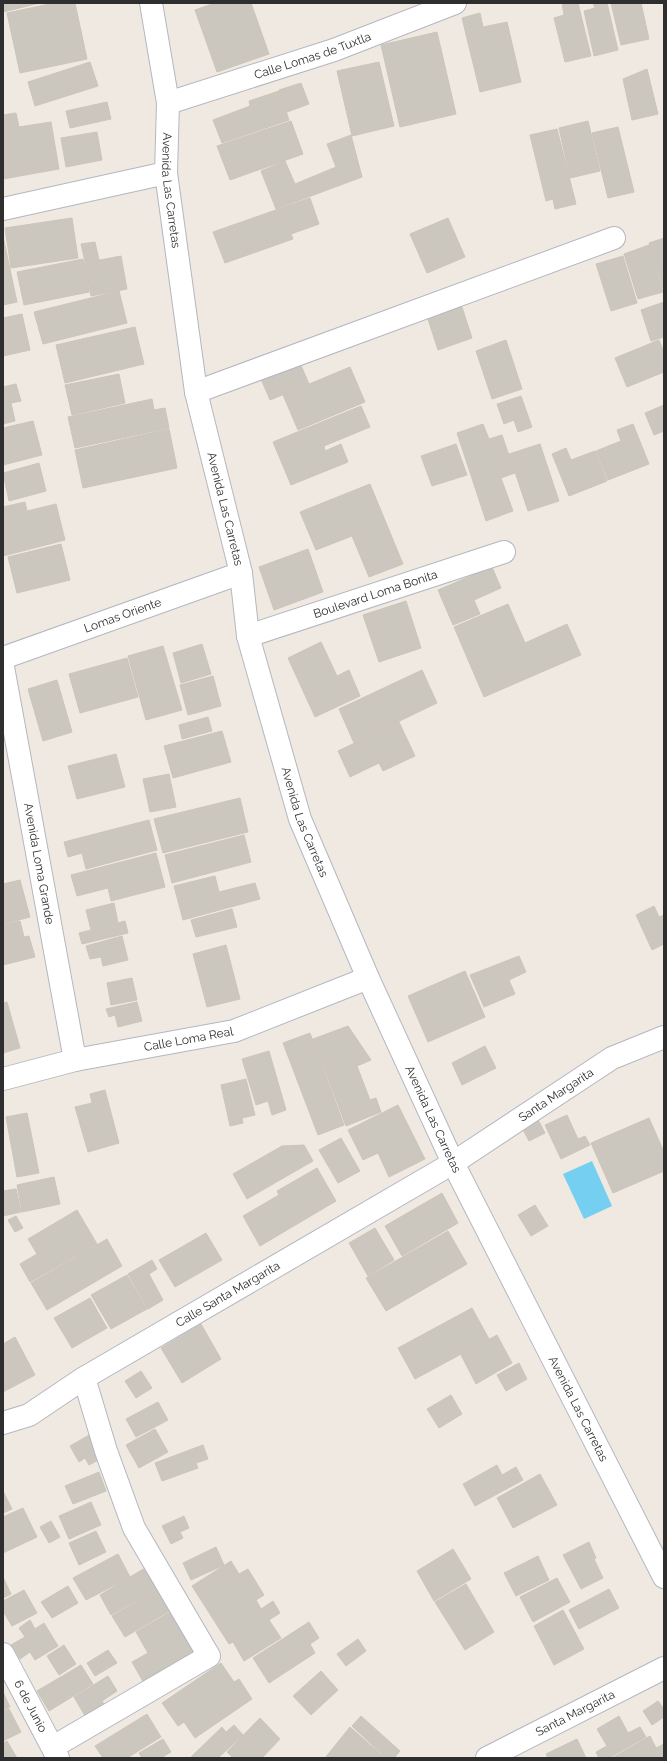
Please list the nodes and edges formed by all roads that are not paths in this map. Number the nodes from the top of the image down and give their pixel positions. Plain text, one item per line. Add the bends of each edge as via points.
1 (152, 3) edge
2 (455, 3) edge
3 (168, 103) junction
4 (166, 174) junction
5 (3, 209) edge
6 (614, 238) dead end
7 (196, 392) junction
8 (504, 552) dead end
9 (241, 572) junction
10 (248, 636) junction
11 (3, 658) edge
12 (3, 667) edge
13 (368, 978) junction
14 (664, 1037) edge
15 (75, 1060) junction
16 (3, 1079) edge
17 (453, 1163) junction
18 (84, 1378) junction
19 (3, 1424) edge
20 (664, 1577) edge
21 (3, 1654) edge
22 (664, 1668) edge
23 (55, 1752) edge
24 (487, 1758) edge

1 - 3 street, Avenida Las Carretas
2 - 3 street, Calle Lomas de Tuxtla via 334,50
3 - 4 street, Avenida Las Carretas
4 - 5 street
4 - 7 street, Avenida Las Carretas
6 - 7 street
7 - 9 street, Avenida Las Carretas
8 - 10 street, Boulevard Loma Bonita
9 - 10 street, Avenida Las Carretas
9 - 11 street, Lomas Oriente
10 - 13 street, Avenida Las Carretas via 300,819
12 - 15 street, Avenida Loma Grande
13 - 15 street, Calle Loma Real via 234,1031
13 - 17 street, Avenida Las Carretas
14 - 17 street, Santa Margarita via 612,1058
15 - 16 street, Calle Loma Real
17 - 18 street, Calle Santa Margarita
17 - 20 street, Avenida Las Carretas
18 - 19 street, Calle Santa Margarita via 29,1415
18 - 23 street via 106,1451 134,1528 209,1656
21 - 23 street, 6 de Junio
22 - 24 street, Santa Margarita

